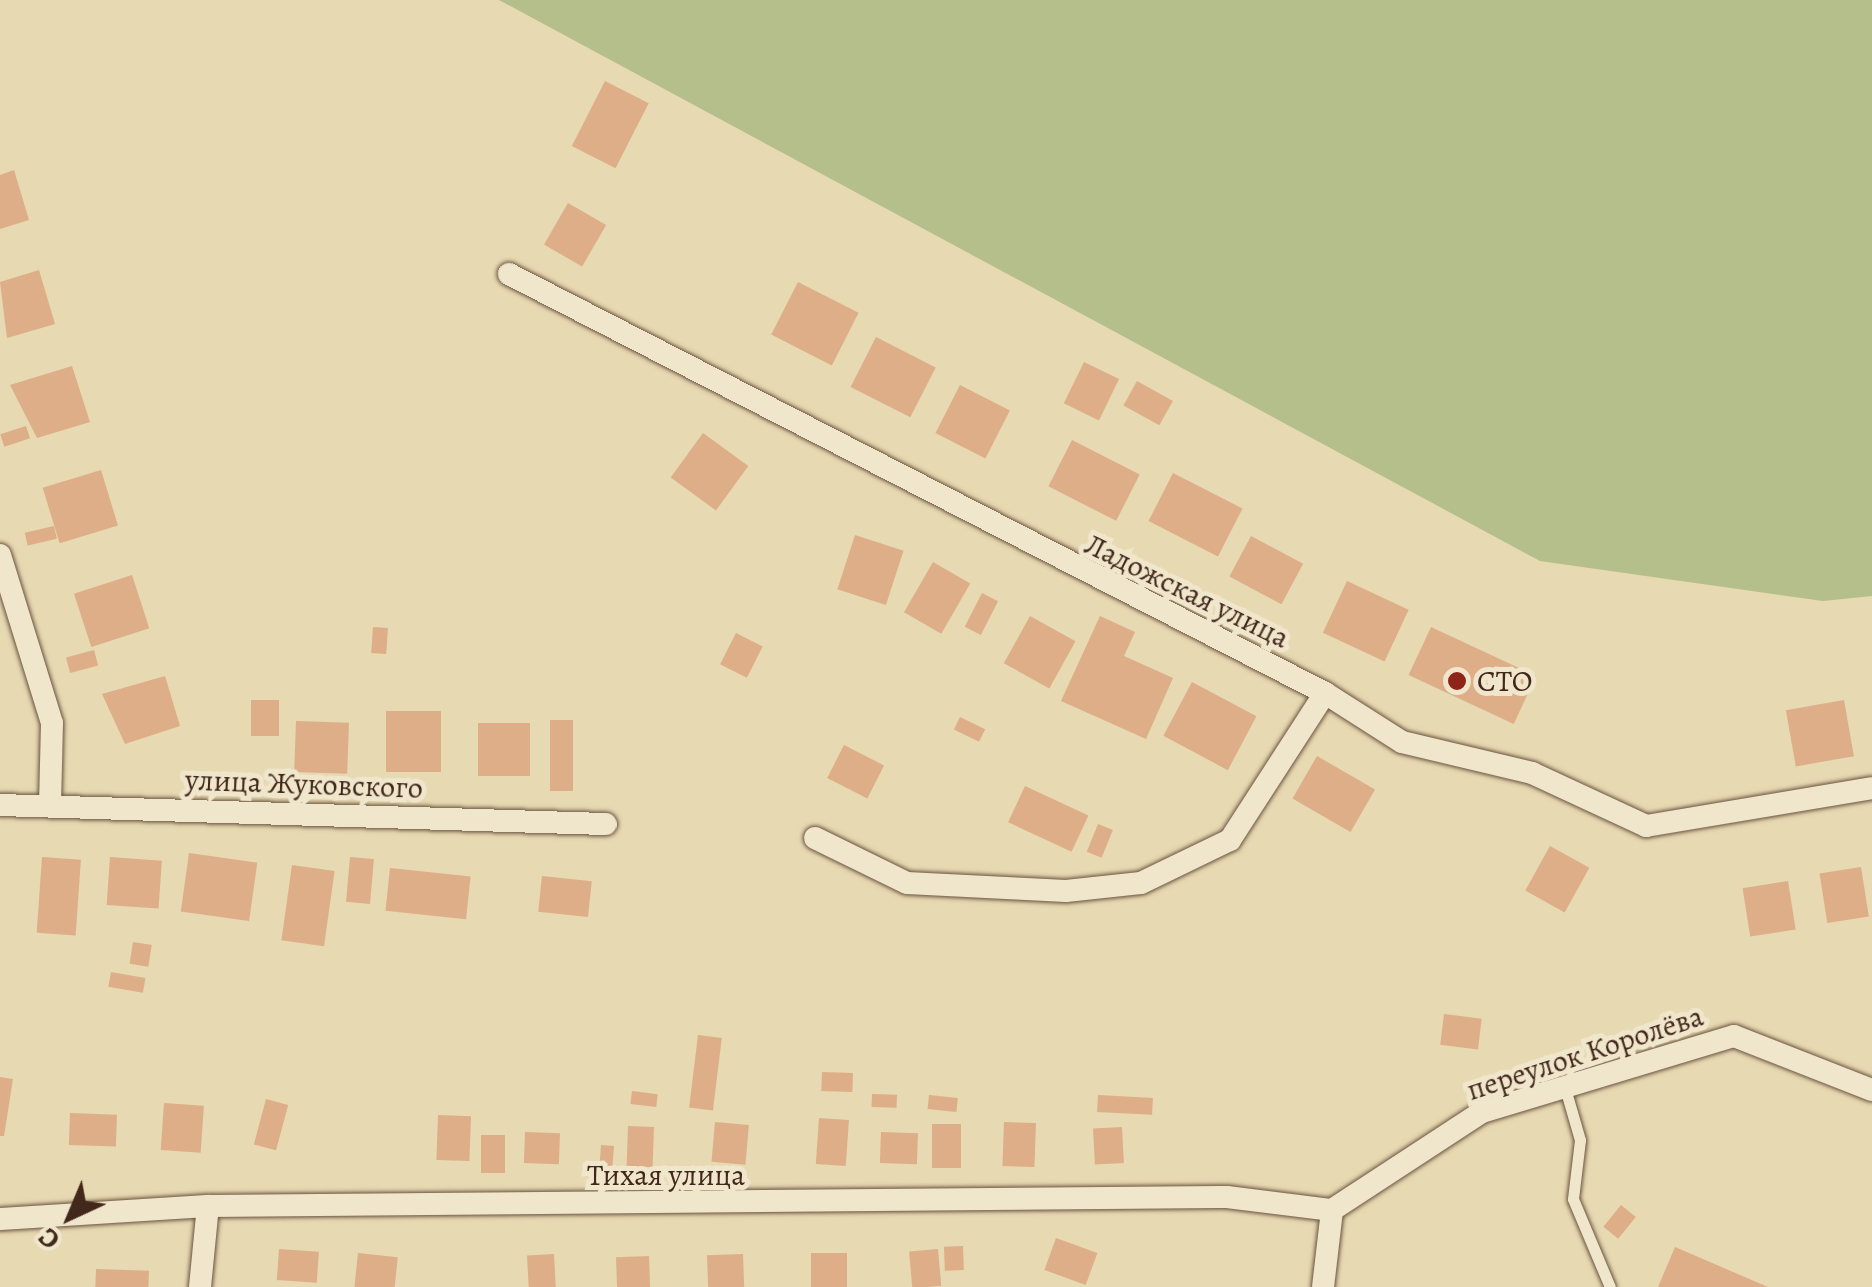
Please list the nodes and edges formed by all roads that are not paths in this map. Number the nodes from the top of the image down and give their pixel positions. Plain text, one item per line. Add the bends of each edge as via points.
1 (509, 274) dead end
2 (0, 555) edge
3 (1325, 692) junction
4 (1872, 788) edge
5 (0, 805) edge
6 (50, 805) junction
7 (606, 824) dead end
8 (814, 838) dead end
9 (1565, 1088) junction
10 (1872, 1090) edge
11 (208, 1206) junction
12 (1332, 1210) junction
13 (0, 1219) edge
14 (200, 1287) edge
15 (1323, 1287) edge
16 (1610, 1287) edge

1 - 3 street, Ладожская улица
2 - 6 street via 52,724
3 - 4 street, Ладожская улица via 1402,742 1532,773 1646,826
3 - 8 street via 1230,840 1141,884 1066,891 907,883
5 - 6 street, улица Жуковского
6 - 7 street, улица Жуковского
9 - 10 street, переулок Королёва via 1734,1036
9 - 12 street, переулок Королёва via 1482,1112
9 - 16 lane via 1580,1140 1573,1200
11 - 12 street, Тихая улица via 1227,1197
11 - 13 street, Тихая улица
11 - 14 street
12 - 15 street

